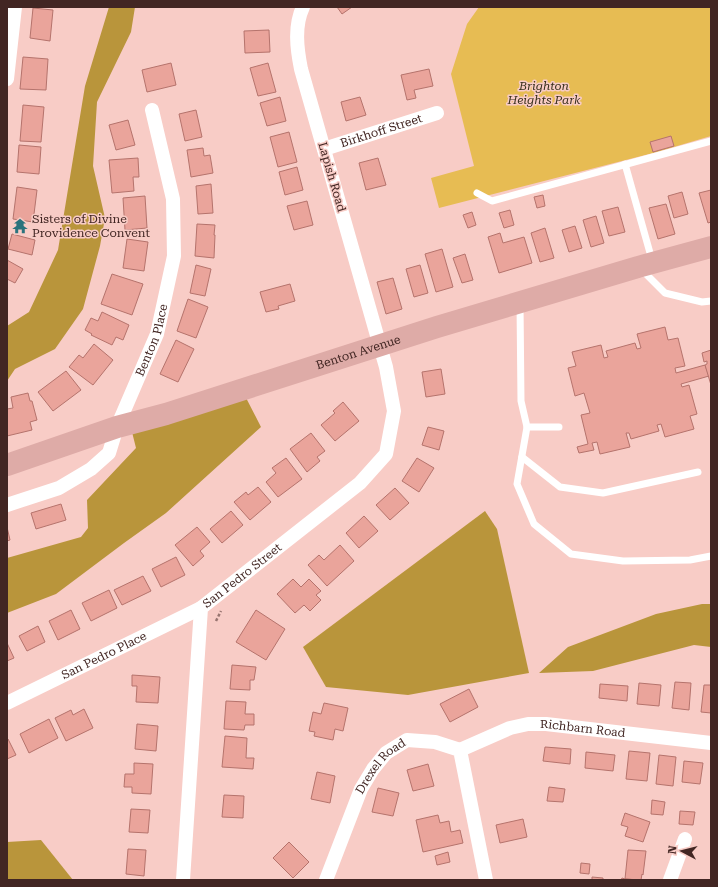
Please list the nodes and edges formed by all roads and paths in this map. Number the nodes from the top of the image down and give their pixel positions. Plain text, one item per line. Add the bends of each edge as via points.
1 (14, 7) edge
2 (303, 7) edge
3 (7, 79) edge
4 (152, 110) dead end
5 (437, 113) dead end
6 (711, 141) edge
7 (324, 149) junction
8 (625, 164) junction
9 (477, 193) dead end
10 (711, 247) edge
11 (646, 264) junction
12 (520, 301) junction
13 (711, 301) edge
14 (380, 345) junction
15 (117, 427) junction
16 (527, 427) junction
17 (559, 427) dead end
18 (522, 457) junction
19 (7, 465) edge
20 (698, 472) dead end
21 (7, 504) edge
22 (711, 556) edge
23 (224, 606) dead end
24 (201, 608) junction
25 (214, 627) dead end
26 (7, 703) edge
27 (711, 743) edge
28 (460, 750) junction
29 (685, 839) dead end
30 (183, 880) edge
31 (326, 880) edge
32 (486, 880) edge
33 (670, 880) edge

1 - 3 street
2 - 7 street, Lapish Road via 298,24 298,52
4 - 15 street, Benton Place via 173,199 174,256 157,334
5 - 7 street, Birkhoff Street
6 - 8 lane
7 - 14 street, Lapish Road
8 - 9 lane via 492,201
8 - 11 lane
10 - 11 main road, Benton Avenue
11 - 12 main road, Benton Avenue
11 - 13 lane via 665,293 702,302
12 - 14 main road, Benton Avenue
12 - 16 lane via 521,402
14 - 15 main road, Benton Avenue via 166,414
14 - 24 street, San Pedro Street via 394,411 386,454 360,483
15 - 19 main road, Benton Avenue
15 - 21 street, Benton Place via 109,453 91,469 59,488
16 - 17 lane
16 - 18 lane
18 - 20 lane via 560,487 603,493
18 - 22 lane via 517,484 534,524 571,554 624,561 690,560
23 - 25 path
24 - 26 street, San Pedro Place
24 - 30 street, San Pedro Street
27 - 28 street, Richbarn Road via 528,724 510,728
28 - 31 street, Drexel Road via 435,742 407,740 386,753 361,789
28 - 32 street
29 - 33 street

